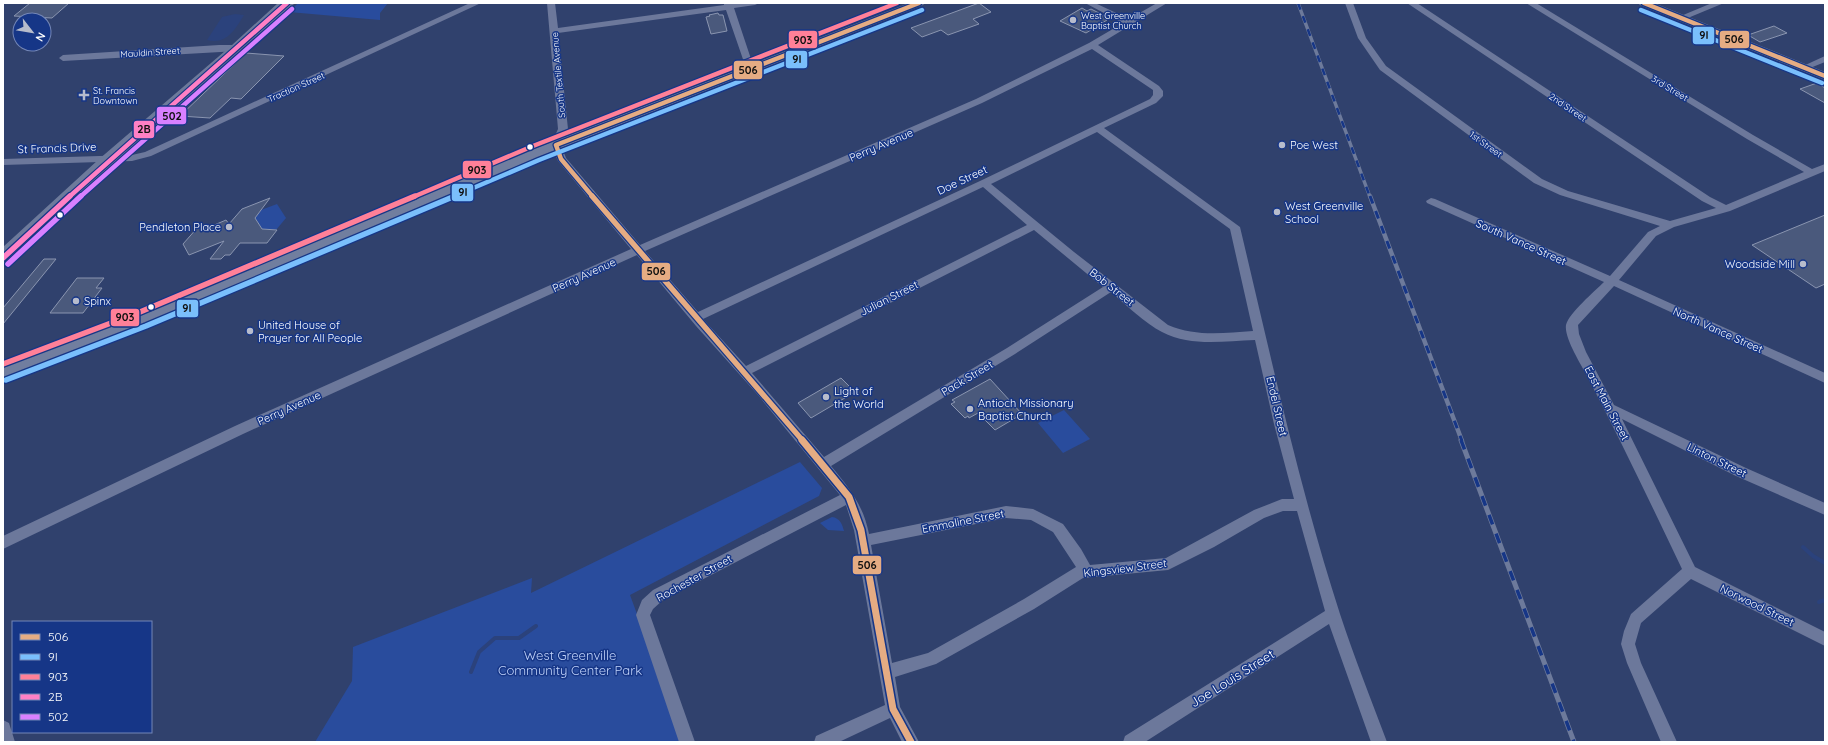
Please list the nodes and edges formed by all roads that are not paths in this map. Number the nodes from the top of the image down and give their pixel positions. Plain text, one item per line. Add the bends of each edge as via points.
1 (287, 3) edge
2 (477, 3) edge
3 (551, 3) edge
4 (755, 3) edge
5 (919, 3) edge
6 (1089, 3) edge
7 (1163, 3) edge
8 (1349, 3) edge
9 (1411, 3) edge
10 (1530, 3) edge
11 (1644, 3) edge
12 (1720, 3) edge
13 (728, 5) edge
14 (904, 5) edge
15 (1680, 18) junction
16 (1130, 23) junction
17 (554, 31) junction
18 (1092, 45) junction
19 (238, 48) junction
20 (63, 58) dead end
21 (1825, 59) edge
22 (1805, 67) junction
23 (750, 68) junction
24 (1825, 76) edge
25 (1098, 128) junction
26 (556, 145) junction
27 (111, 158) junction
28 (3, 162) edge
29 (1825, 167) edge
30 (1811, 172) junction
31 (984, 183) junction
32 (1431, 201) dead end
33 (1726, 210) junction
34 (1035, 225) junction
35 (1670, 225) junction
36 (639, 250) junction
37 (3, 258) edge
38 (1612, 281) junction
39 (1111, 288) junction
40 (696, 318) junction
41 (1260, 335) junction
42 (744, 372) junction
43 (3, 373) edge
44 (1825, 378) edge
45 (1610, 408) junction
46 (821, 465) junction
47 (849, 497) junction
48 (1302, 505) junction
49 (1825, 509) edge
50 (862, 541) junction
51 (3, 543) edge
52 (1690, 571) junction
53 (1086, 572) junction
54 (1333, 614) junction
55 (1825, 638) edge
56 (886, 672) junction
57 (893, 710) junction
58 (3, 728) edge
59 (7, 742) edge
60 (687, 742) edge
61 (822, 742) edge
62 (911, 742) edge
63 (1131, 742) edge
64 (1380, 742) edge
65 (1668, 742) edge

1 - 19 highway
2 - 27 street, Traction Street via 148,154 132,158
3 - 17 street, South Textile Avenue
4 - 13 street
5 - 14 main road
6 - 16 street
7 - 16 street, Perry Avenue
8 - 35 street, 1st Street via 1369,51 1383,68 1524,172 1564,193
9 - 33 street, 2nd Street
10 - 30 street, 3rd Street
11 - 15 main road
12 - 15 street
13 - 17 street
13 - 23 street
14 - 23 main road
15 - 22 main road
16 - 18 street, Perry Avenue
17 - 26 street, South Textile Avenue via 563,130
18 - 25 street, Doe Street via 1158,91 1158,96 1153,101
18 - 36 street, Perry Avenue via 1029,78 928,125
19 - 20 street, Mauldin Street
19 - 27 highway
21 - 22 street
22 - 24 main road
23 - 26 main road
25 - 31 street, Doe Street
25 - 41 street, Endel Street via 1235,227
26 - 36 street via 561,159
26 - 43 main road via 149,316
27 - 28 street, St Francis Drive
27 - 37 highway
29 - 30 street, East Main Street
30 - 33 street, East Main Street
31 - 34 street, Bob Street
31 - 40 street, Doe Street
32 - 38 street, South Vance Street
33 - 35 street, East Main Street
34 - 39 street, Bob Street
34 - 42 street, Julian Street
35 - 38 street, East Main Street via 1652,234
36 - 40 street
36 - 51 street, Perry Avenue via 239,430
38 - 44 street, North Vance Street
38 - 45 street, East Main Street via 1572,325 1580,352
39 - 41 street, Bob Street via 1152,320 1175,334 1203,338
39 - 46 street, Pack Street via 1012,351
40 - 42 street
41 - 48 street, Endel Street
42 - 46 street
45 - 49 street, Linton Street via 1741,472
45 - 52 street, East Main Street
46 - 47 street
47 - 50 street via 857,516
47 - 60 street, Rochester Street via 658,595 647,605 643,615
48 - 53 street, Kingsview Street via 1282,505 1259,514 1168,564
48 - 54 street, Endel Street
50 - 53 street, Emmaline Street via 1006,512 1033,515 1058,528
50 - 56 street
52 - 55 street, Norwood Street
52 - 65 street via 1636,619 1630,631 1628,644
53 - 56 street, Kingsview Street via 1081,572 930,659
54 - 63 street, Joe Louis Street
54 - 64 street, Endel Street
56 - 57 street
57 - 61 street
57 - 62 street
58 - 59 street

